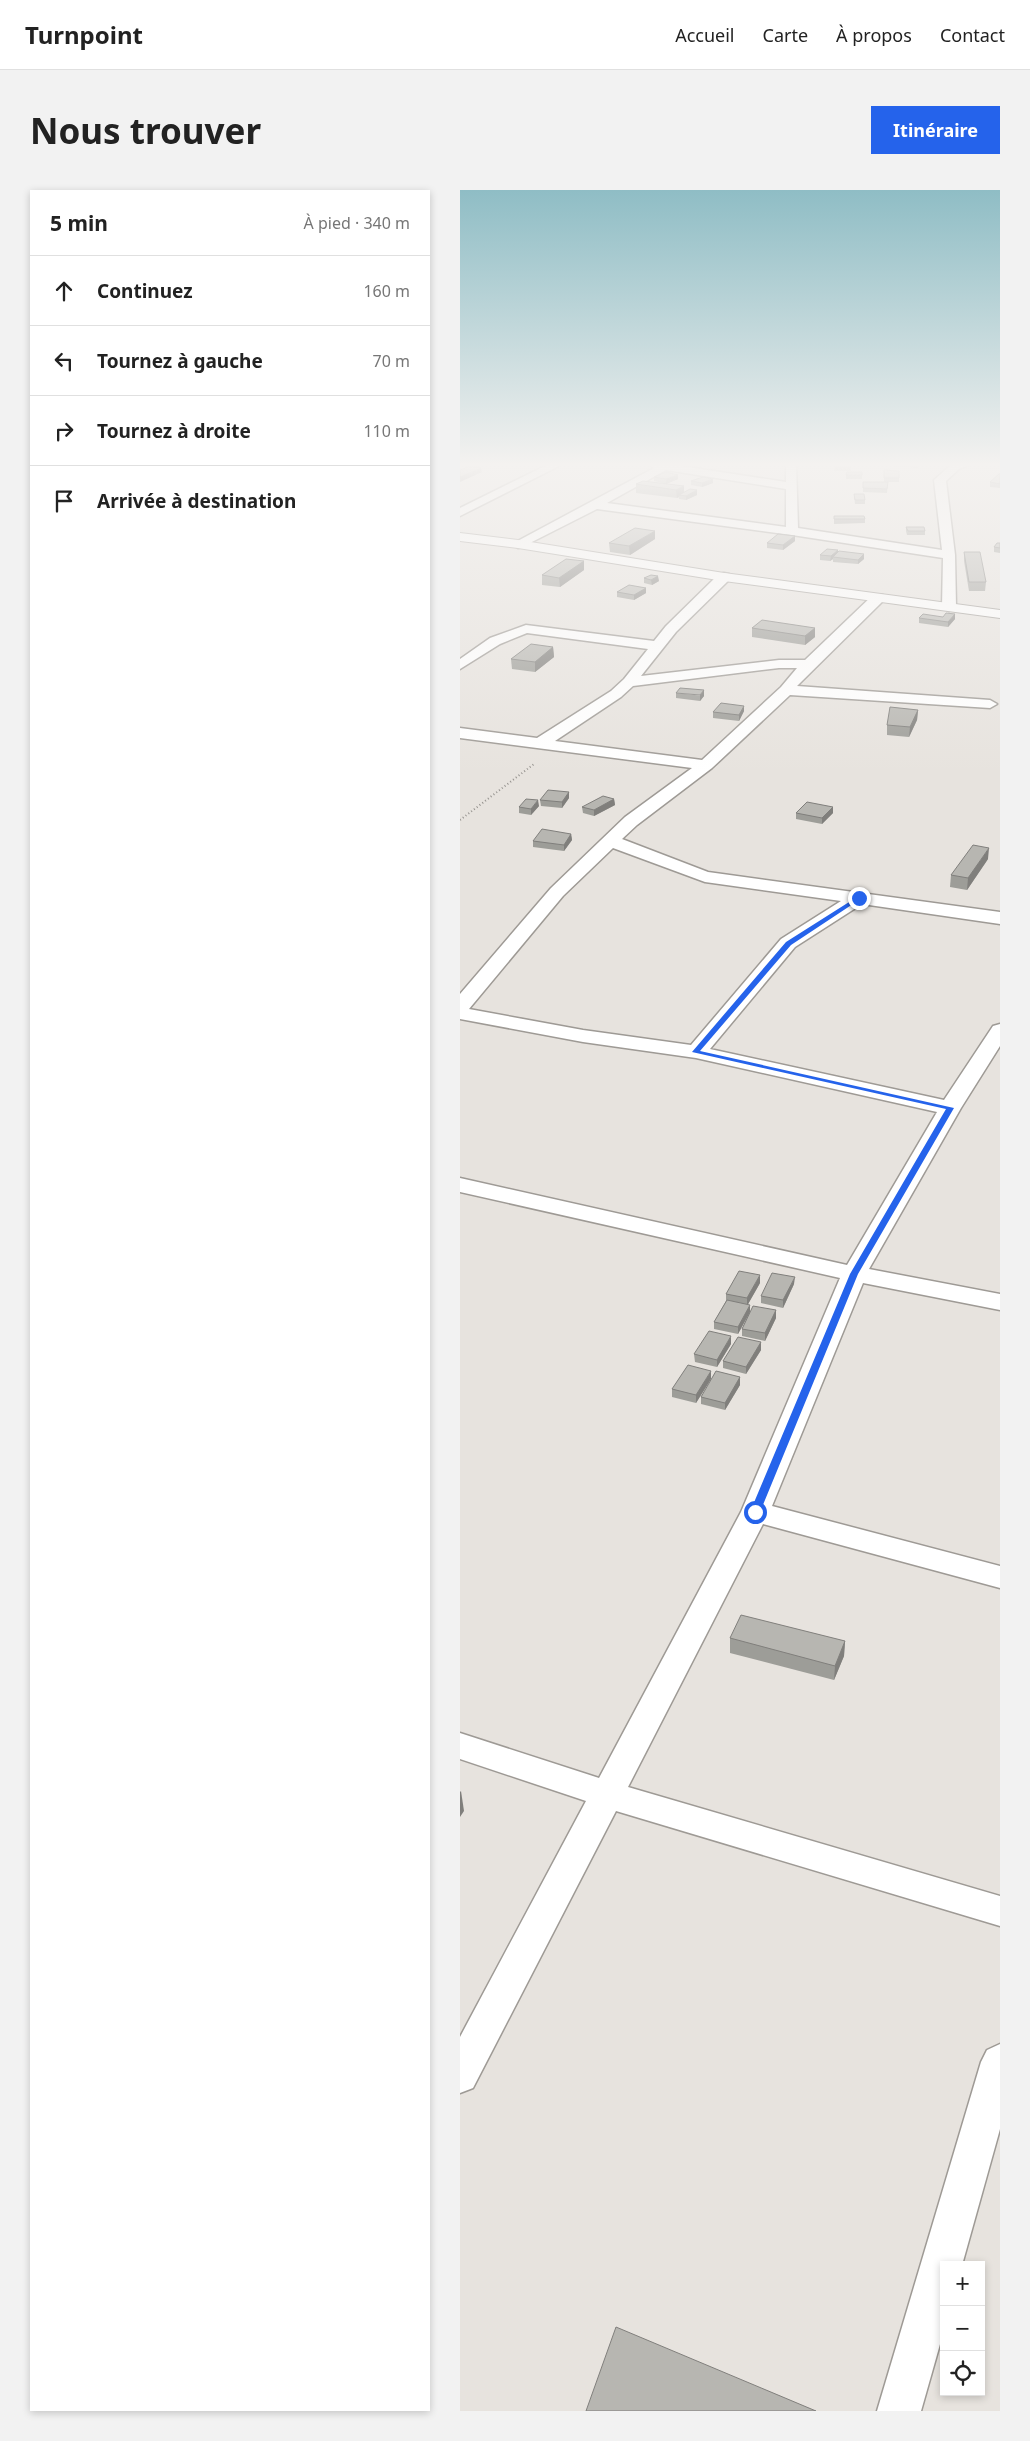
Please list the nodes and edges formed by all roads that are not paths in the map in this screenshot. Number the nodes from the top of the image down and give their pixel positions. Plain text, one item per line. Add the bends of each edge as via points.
1 (659, 567) edge
2 (949, 567) edge
3 (724, 577) junction
4 (878, 598) junction
5 (950, 607) junction
6 (1000, 614) edge
7 (658, 646) junction
8 (809, 664) junction
9 (460, 665) edge
10 (629, 682) junction
11 (1000, 688) edge
12 (786, 690) junction
13 (995, 705) edge
14 (460, 733) edge
15 (541, 743) junction
16 (706, 765) junction
17 (610, 841) junction
18 (859, 898) junction
19 (1000, 918) edge
20 (460, 1006) edge
21 (460, 1013) edge
22 (1000, 1030) edge
23 (696, 1052) junction
24 (950, 1108) junction
25 (460, 1185) edge
26 (854, 1274) junction
27 (1000, 1302) edge
28 (755, 1512) junction
29 (1000, 1577) edge
30 (460, 1746) edge
31 (606, 1794) junction
32 (1000, 1910) edge
33 (1000, 2062) edge
34 (460, 2075) edge
35 (899, 2411) edge

1 - 3 street
2 - 5 street
3 - 4 street
3 - 7 street
4 - 5 street
4 - 8 street
5 - 6 street
7 - 9 street via 526,629 495,641
7 - 10 street
8 - 10 street via 779,664
8 - 12 street
10 - 15 street
11 - 13 street
12 - 13 street
12 - 16 street
14 - 15 street
15 - 16 street
16 - 17 street via 631,821
17 - 18 street via 705,876
17 - 20 street via 556,892
18 - 19 street
18 - 23 street via 788,943
21 - 23 street via 583,1036
22 - 24 street
23 - 24 street
24 - 26 street
25 - 26 street
26 - 27 street
26 - 28 street
28 - 29 street
28 - 31 street
30 - 31 street
31 - 32 street
31 - 34 street
33 - 35 street

